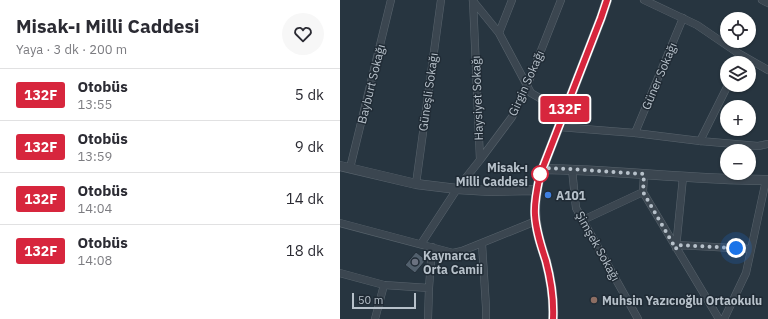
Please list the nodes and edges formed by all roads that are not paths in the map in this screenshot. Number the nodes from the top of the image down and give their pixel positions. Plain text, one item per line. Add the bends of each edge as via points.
1 (392, 0) edge
2 (441, 0) edge
3 (473, 0) edge
4 (512, 0) edge
5 (561, 0) edge
6 (607, 0) edge
7 (644, 0) edge
8 (762, 0) edge
9 (768, 3) edge
10 (683, 18) junction
11 (499, 33) junction
12 (743, 56) edge
13 (756, 63) edge
14 (768, 70) edge
15 (527, 86) junction
16 (724, 92) edge
17 (564, 112) junction
18 (558, 127) junction
19 (635, 133) junction
20 (700, 141) junction
21 (768, 144) edge
22 (480, 160) junction
23 (340, 166) edge
24 (350, 168) junction
25 (543, 168) junction
26 (572, 169) junction
27 (644, 174) junction
28 (683, 177) junction
29 (767, 180) edge
30 (416, 184) junction
31 (457, 189) junction
32 (536, 190) junction
33 (643, 192) junction
34 (582, 220) junction
35 (536, 221) junction
36 (340, 224) edge
37 (421, 244) junction
38 (482, 244) junction
39 (432, 247) junction
40 (677, 247) junction
41 (751, 249) junction
42 (340, 273) edge
43 (384, 285) junction
44 (429, 288) junction
45 (375, 319) edge
46 (428, 319) edge
47 (486, 319) edge
48 (553, 319) edge
49 (638, 319) edge
50 (719, 319) edge
51 (724, 319) edge

1 - 24 street, Bayburt Sokağı
2 - 30 street, Güneşli Sokağı
3 - 11 street
3 - 22 street, Haysiyet Sokağı
4 - 11 street
5 - 15 street, Girgin Sokağı
6 - 17 street
7 - 10 street
8 - 9 street
10 - 12 street
10 - 19 street, Güner Sokağı
11 - 15 street
13 - 14 street
15 - 17 street via 531,93
15 - 22 street, Girgin Sokağı via 512,117
16 - 20 street
17 - 18 street
18 - 19 street
18 - 25 street
19 - 20 street
20 - 21 street via 758,146
22 - 31 street
23 - 24 street
24 - 30 street
25 - 26 street
25 - 32 street
26 - 27 street
26 - 34 street, Şimşek Sokağı via 576,208
27 - 28 street
27 - 33 street
28 - 29 street
28 - 40 street
29 - 41 street
30 - 31 street
31 - 32 street
31 - 37 street
32 - 35 street
33 - 34 street
33 - 40 street
34 - 49 street, Şimşek Sokağı
35 - 38 street
35 - 48 street via 550,280
36 - 37 street
37 - 39 street
38 - 39 street via 453,252
38 - 47 street
39 - 44 street
40 - 41 street
40 - 50 street
41 - 51 street via 746,272
42 - 43 street
43 - 44 street
43 - 45 street
44 - 46 street

